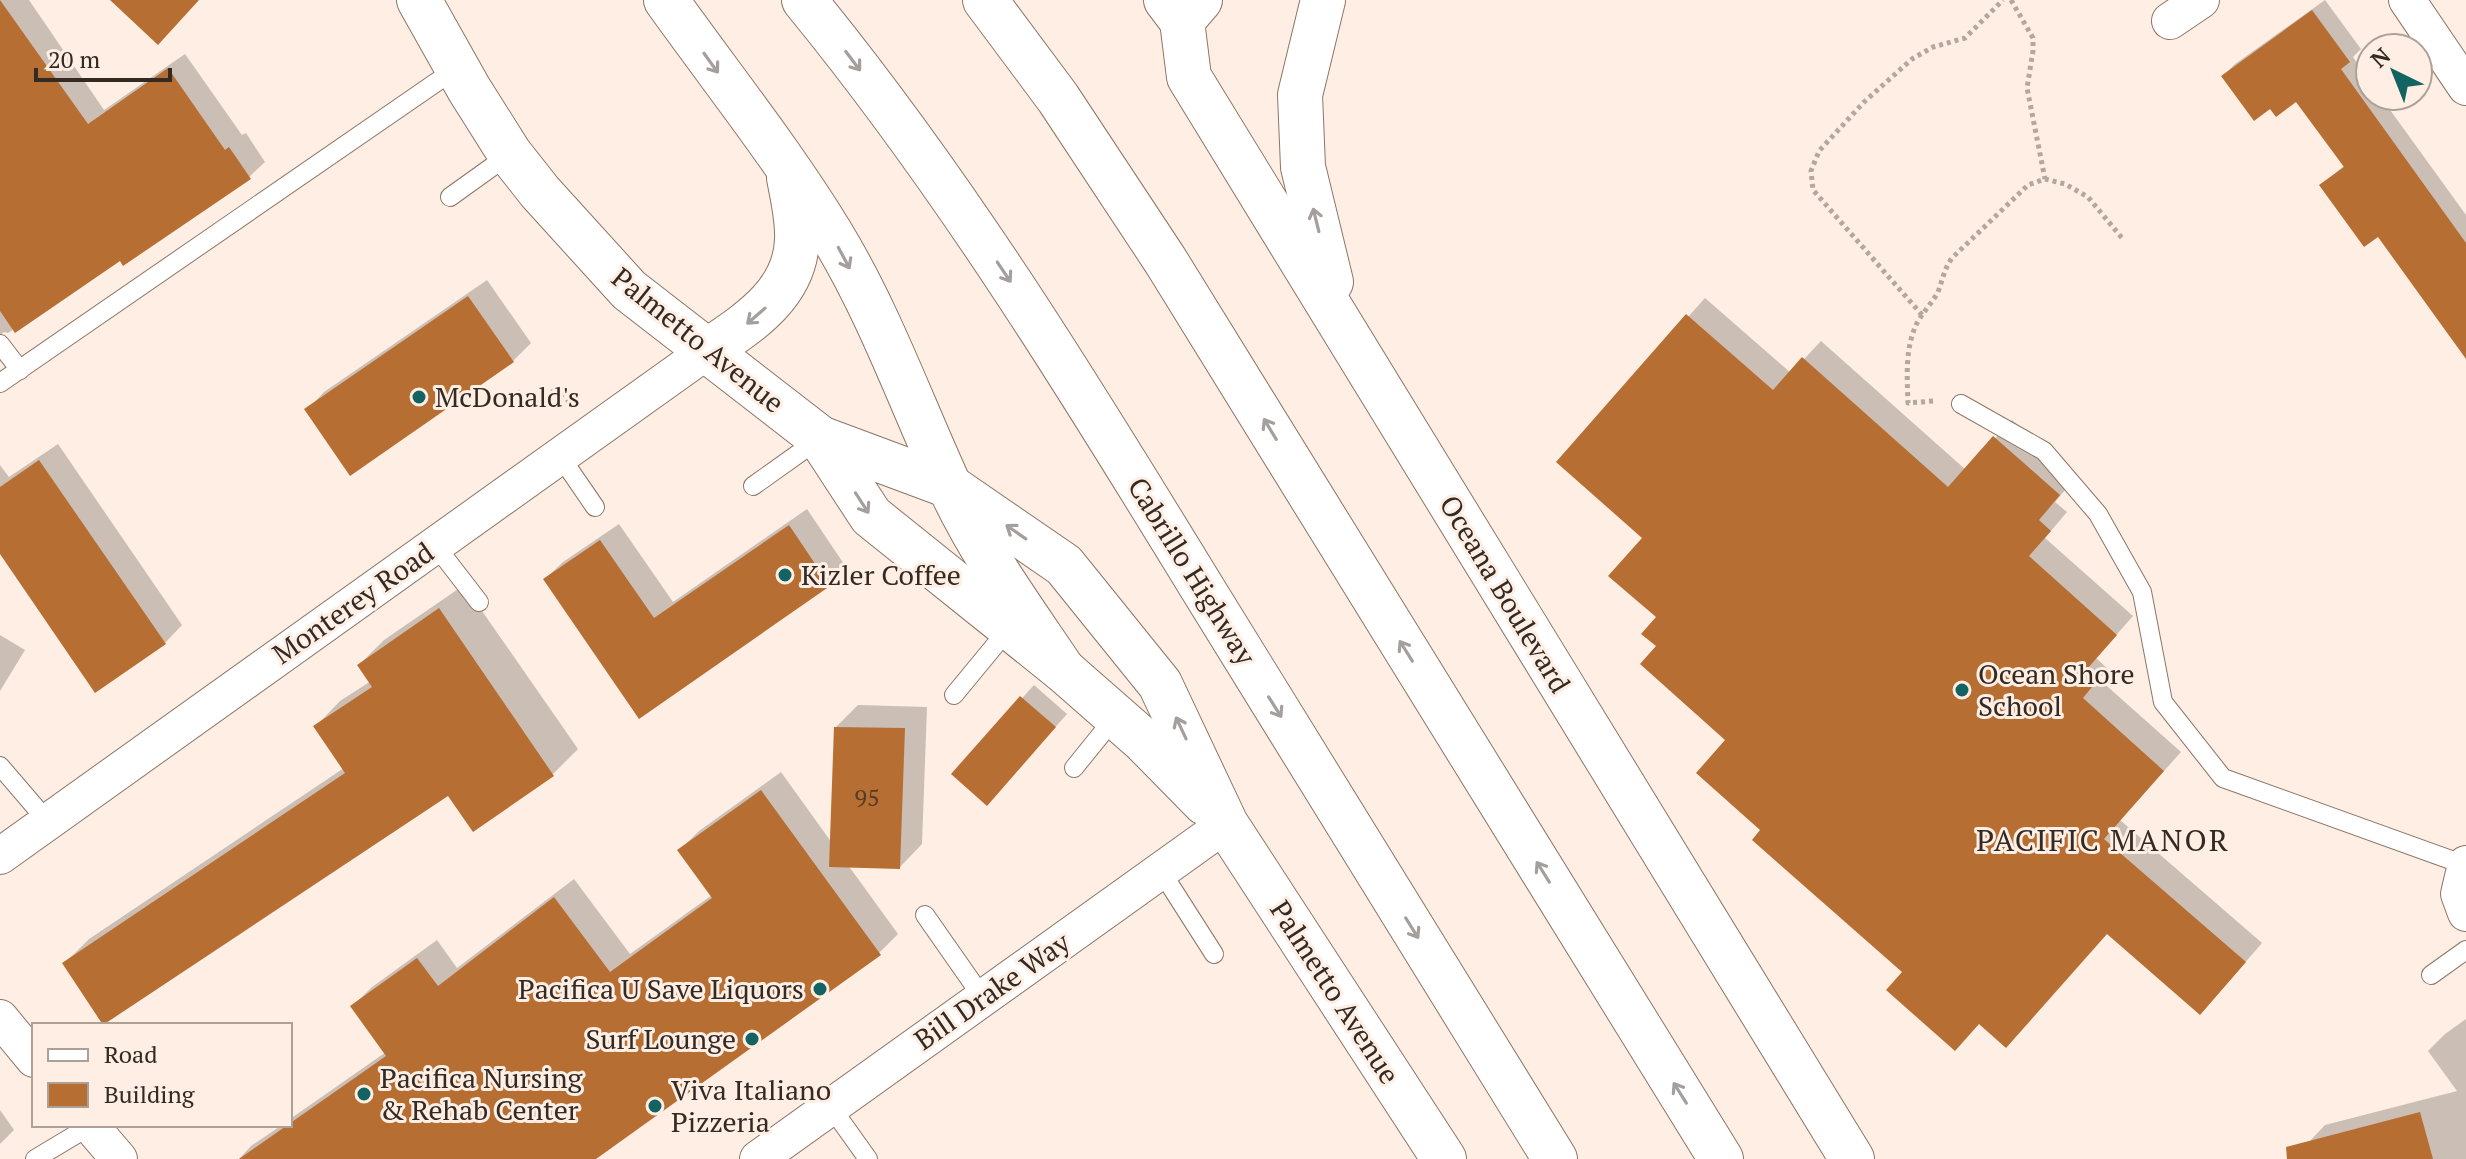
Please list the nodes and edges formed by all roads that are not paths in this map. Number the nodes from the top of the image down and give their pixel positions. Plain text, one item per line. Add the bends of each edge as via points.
1 (419, 0) edge
2 (666, 0) edge
3 (804, 0) edge
4 (985, 0) edge
5 (1323, 0) edge
6 (2201, 0) edge
7 (2407, 0) edge
8 (1183, 7) edge
9 (2170, 21) dead end
10 (457, 68) junction
11 (2466, 87) edge
12 (510, 154) junction
13 (787, 168) junction
14 (450, 197) dead end
15 (1341, 323) junction
16 (0, 344) edge
17 (707, 351) junction
18 (20, 370) junction
19 (0, 383) edge
20 (1961, 404) dead end
21 (820, 438) junction
22 (560, 456) junction
23 (753, 486) dead end
24 (949, 486) junction
25 (595, 507) dead end
26 (435, 545) junction
27 (479, 602) dead end
28 (1010, 627) junction
29 (1063, 670) junction
30 (954, 695) dead end
31 (1116, 716) junction
32 (0, 766) edge
33 (1074, 768) dead end
34 (48, 822) junction
35 (1226, 824) junction
36 (0, 856) edge
37 (2465, 864) edge
38 (1161, 871) junction
39 (2466, 913) edge
40 (925, 915) dead end
41 (2466, 950) edge
42 (1214, 954) dead end
43 (2431, 975) dead end
44 (983, 998) junction
45 (0, 1018) edge
46 (32, 1057) edge
47 (831, 1107) junction
48 (87, 1127) edge
49 (92, 1127) edge
50 (35, 1159) edge
51 (119, 1159) edge
52 (758, 1159) edge
53 (868, 1159) edge
54 (1444, 1159) edge
55 (1555, 1159) edge
56 (1721, 1159) edge
57 (1852, 1159) edge

1 - 10 main road, Palmetto Avenue
2 -> 13 main road
3 -> 55 main road, Cabrillo Highway via 917,148 1052,345
56 -> 4 main road via 1165,260 1058,98
15 -> 5 main road via 1303,167 1300,95
6 - 9 street
7 - 11 street
8 - 15 main road, Oceana Boulevard via 1189,77
10 - 12 main road, Palmetto Avenue
10 - 18 lane
12 - 14 lane
12 - 17 main road, Palmetto Avenue via 629,290
13 -> 17 main road via 797,242 789,274 773,301
13 -> 24 main road via 831,233 877,319
15 - 57 main road, Oceana Boulevard
16 - 18 lane
17 - 21 main road, Palmetto Avenue
17 - 22 street, Monterey Road
18 - 19 lane
20 - 37 lane via 2044,451 2098,514 2142,592 2163,702 2223,778
21 - 23 lane
21 - 24 main road, Palmetto Avenue
21 -> 28 main road, Palmetto Avenue via 871,516
22 - 25 lane
22 - 26 street, Monterey Road
24 - 29 main road via 992,563
35 -> 24 main road, Palmetto Avenue via 1160,684 1064,565
26 - 27 lane
26 - 34 street, Monterey Road
28 - 29 main road, Palmetto Avenue
28 - 30 lane
29 - 31 main road, Palmetto Avenue
31 - 33 lane
31 - 35 main road, Palmetto Avenue
32 - 34 lane
34 - 36 street, Monterey Road
35 - 38 street, Bill Drake Way
35 - 54 main road, Palmetto Avenue
37 - 39 street via 2459,894
38 - 42 lane
38 - 44 street, Bill Drake Way
40 - 44 lane
41 - 43 lane
44 - 47 street, Bill Drake Way
45 - 46 street
47 - 52 street, Bill Drake Way
47 - 53 lane
48 - 50 lane
49 - 51 street

